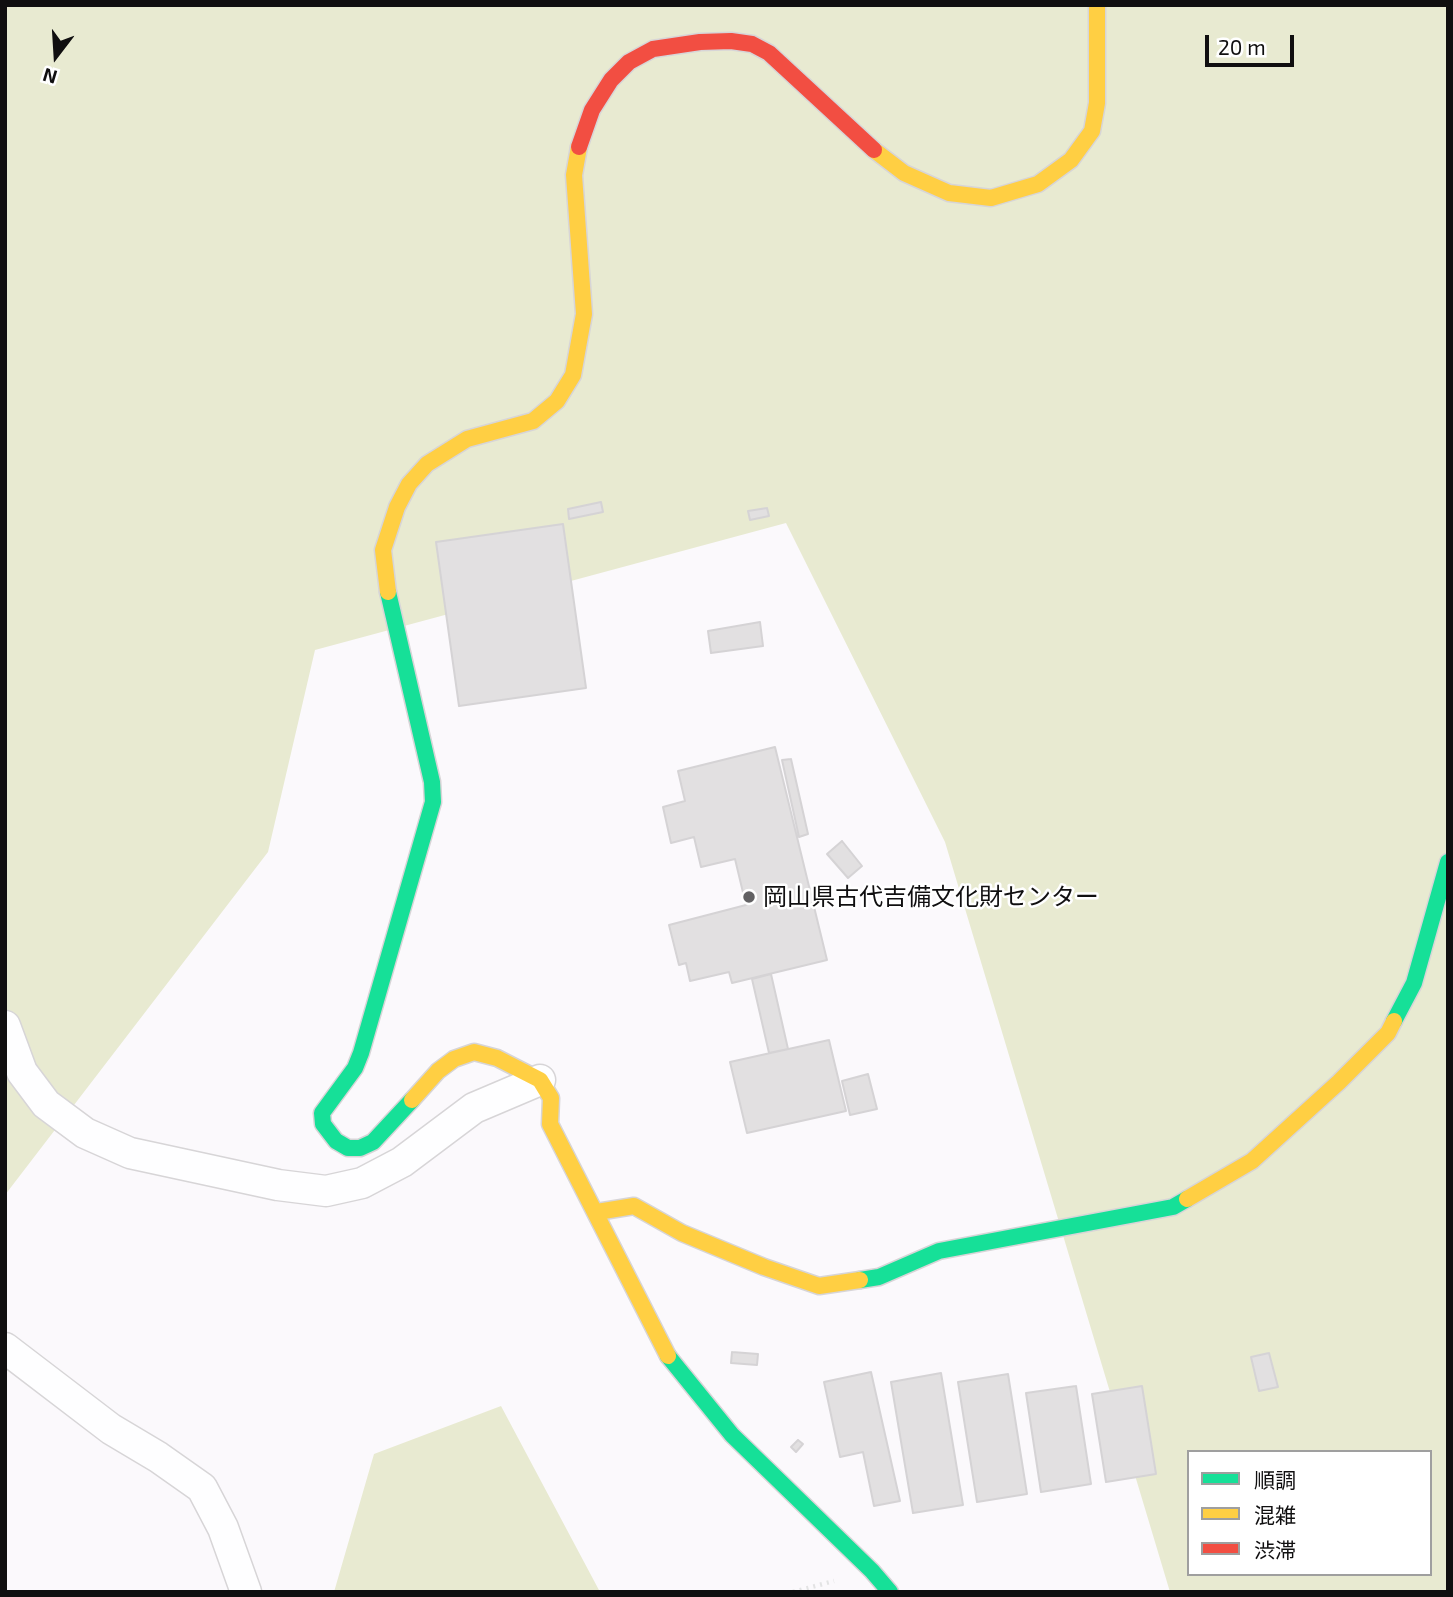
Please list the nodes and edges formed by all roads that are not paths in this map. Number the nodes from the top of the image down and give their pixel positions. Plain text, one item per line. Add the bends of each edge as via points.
1 (1097, 5) edge
2 (1448, 862) edge
3 (5, 1026) edge
4 (540, 1080) junction
5 (597, 1212) junction
6 (5, 1348) edge
7 (246, 1592) edge
8 (890, 1592) edge

1 - 4 street via 1097,103 1092,131 1071,160 1038,184 991,198 949,193 904,173 752,44 700,42 653,50 629,62 592,110 574,175 584,314 573,375 557,401 533,421 467,439 427,464 397,507 383,550 433,802 361,1054 322,1113 323,1124 348,1148 373,1142 438,1071 474,1052
2 - 5 street via 1414,984 1388,1033 1252,1161 1173,1208 939,1251 879,1277 819,1286 682,1233 634,1206
3 - 4 street via 22,1072 46,1104 85,1133 130,1153 326,1191 362,1183 402,1162 474,1108
4 - 5 street via 551,1098 550,1124
5 - 8 street via 671,1363 732,1435
6 - 7 street via 111,1429 202,1488 223,1528

